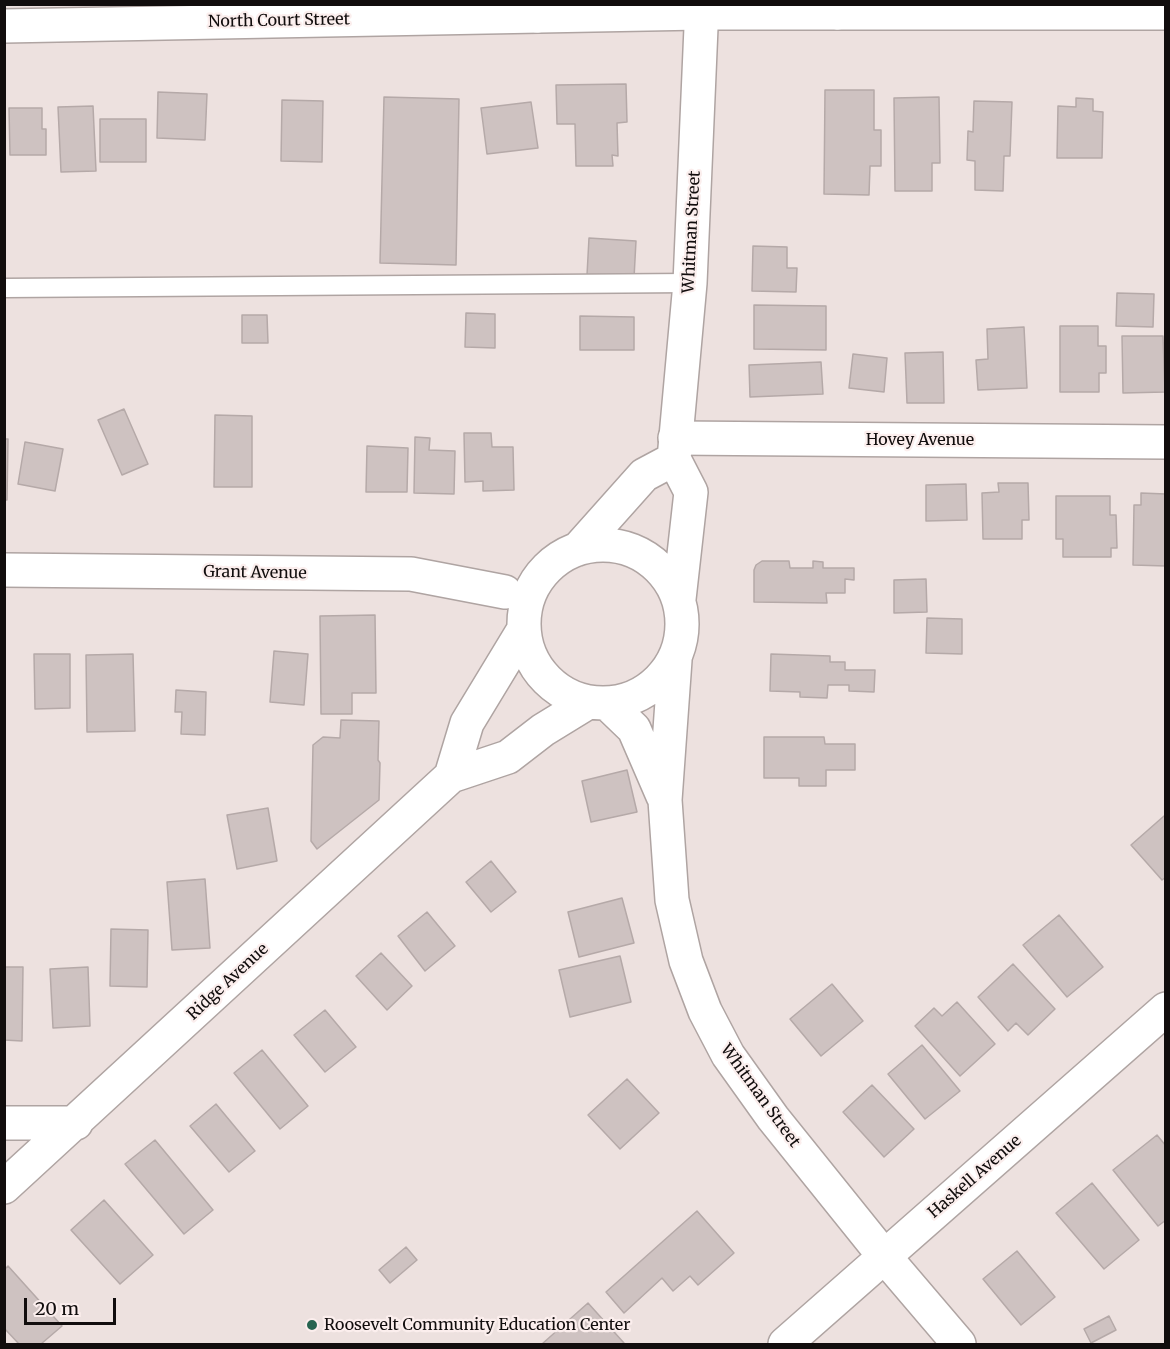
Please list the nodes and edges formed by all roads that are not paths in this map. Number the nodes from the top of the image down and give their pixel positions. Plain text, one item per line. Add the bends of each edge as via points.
1 (701, 9) edge
2 (831, 9) edge
3 (915, 9) edge
4 (990, 9) edge
5 (549, 10) edge
6 (1166, 13) edge
7 (4, 26) edge
8 (690, 283) junction
9 (4, 288) edge
10 (1166, 442) edge
11 (674, 449) junction
12 (578, 549) junction
13 (4, 570) edge
14 (505, 592) dead end
15 (679, 599) junction
16 (524, 629) junction
17 (675, 660) junction
18 (598, 704) junction
19 (451, 776) junction
20 (665, 800) junction
21 (1166, 1010) edge
22 (4, 1123) edge
23 (76, 1123) junction
24 (4, 1187) edge
25 (884, 1256) junction
26 (785, 1344) edge
27 (959, 1344) edge

1 - 2 street, North Court Street
1 - 5 street, North Court Street
1 - 8 street, Whitman Street
2 - 3 street, North Court Street
3 - 4 street, North Court Street
4 - 6 street, North Court Street
5 - 7 street, North Court Street
8 - 9 lane
8 - 11 street, Whitman Street
10 - 11 street, Hovey Avenue
11 - 12 street via 644,475
11 - 15 street via 692,492
12 - 15 street via 609,545 639,553 657,565
12 - 16 street via 544,571 525,608
13 - 14 street, Grant Avenue via 411,574
15 - 17 street via 682,641
16 - 18 street via 528,650 550,684 568,696
16 - 19 street via 467,723
17 - 18 street via 663,678 647,691 629,700
17 - 20 street, Whitman Street
18 - 19 street, Ridge Avenue via 543,730 508,757
18 - 20 street, Whitman Street via 634,729
19 - 23 street, Ridge Avenue
20 - 25 street, Whitman Street via 672,900 686,961 705,1011 728,1055 773,1118
21 - 25 street, Haskell Avenue
22 - 23 street
23 - 24 street, Ridge Avenue
25 - 26 street, Haskell Avenue
25 - 27 street, Whitman Street

